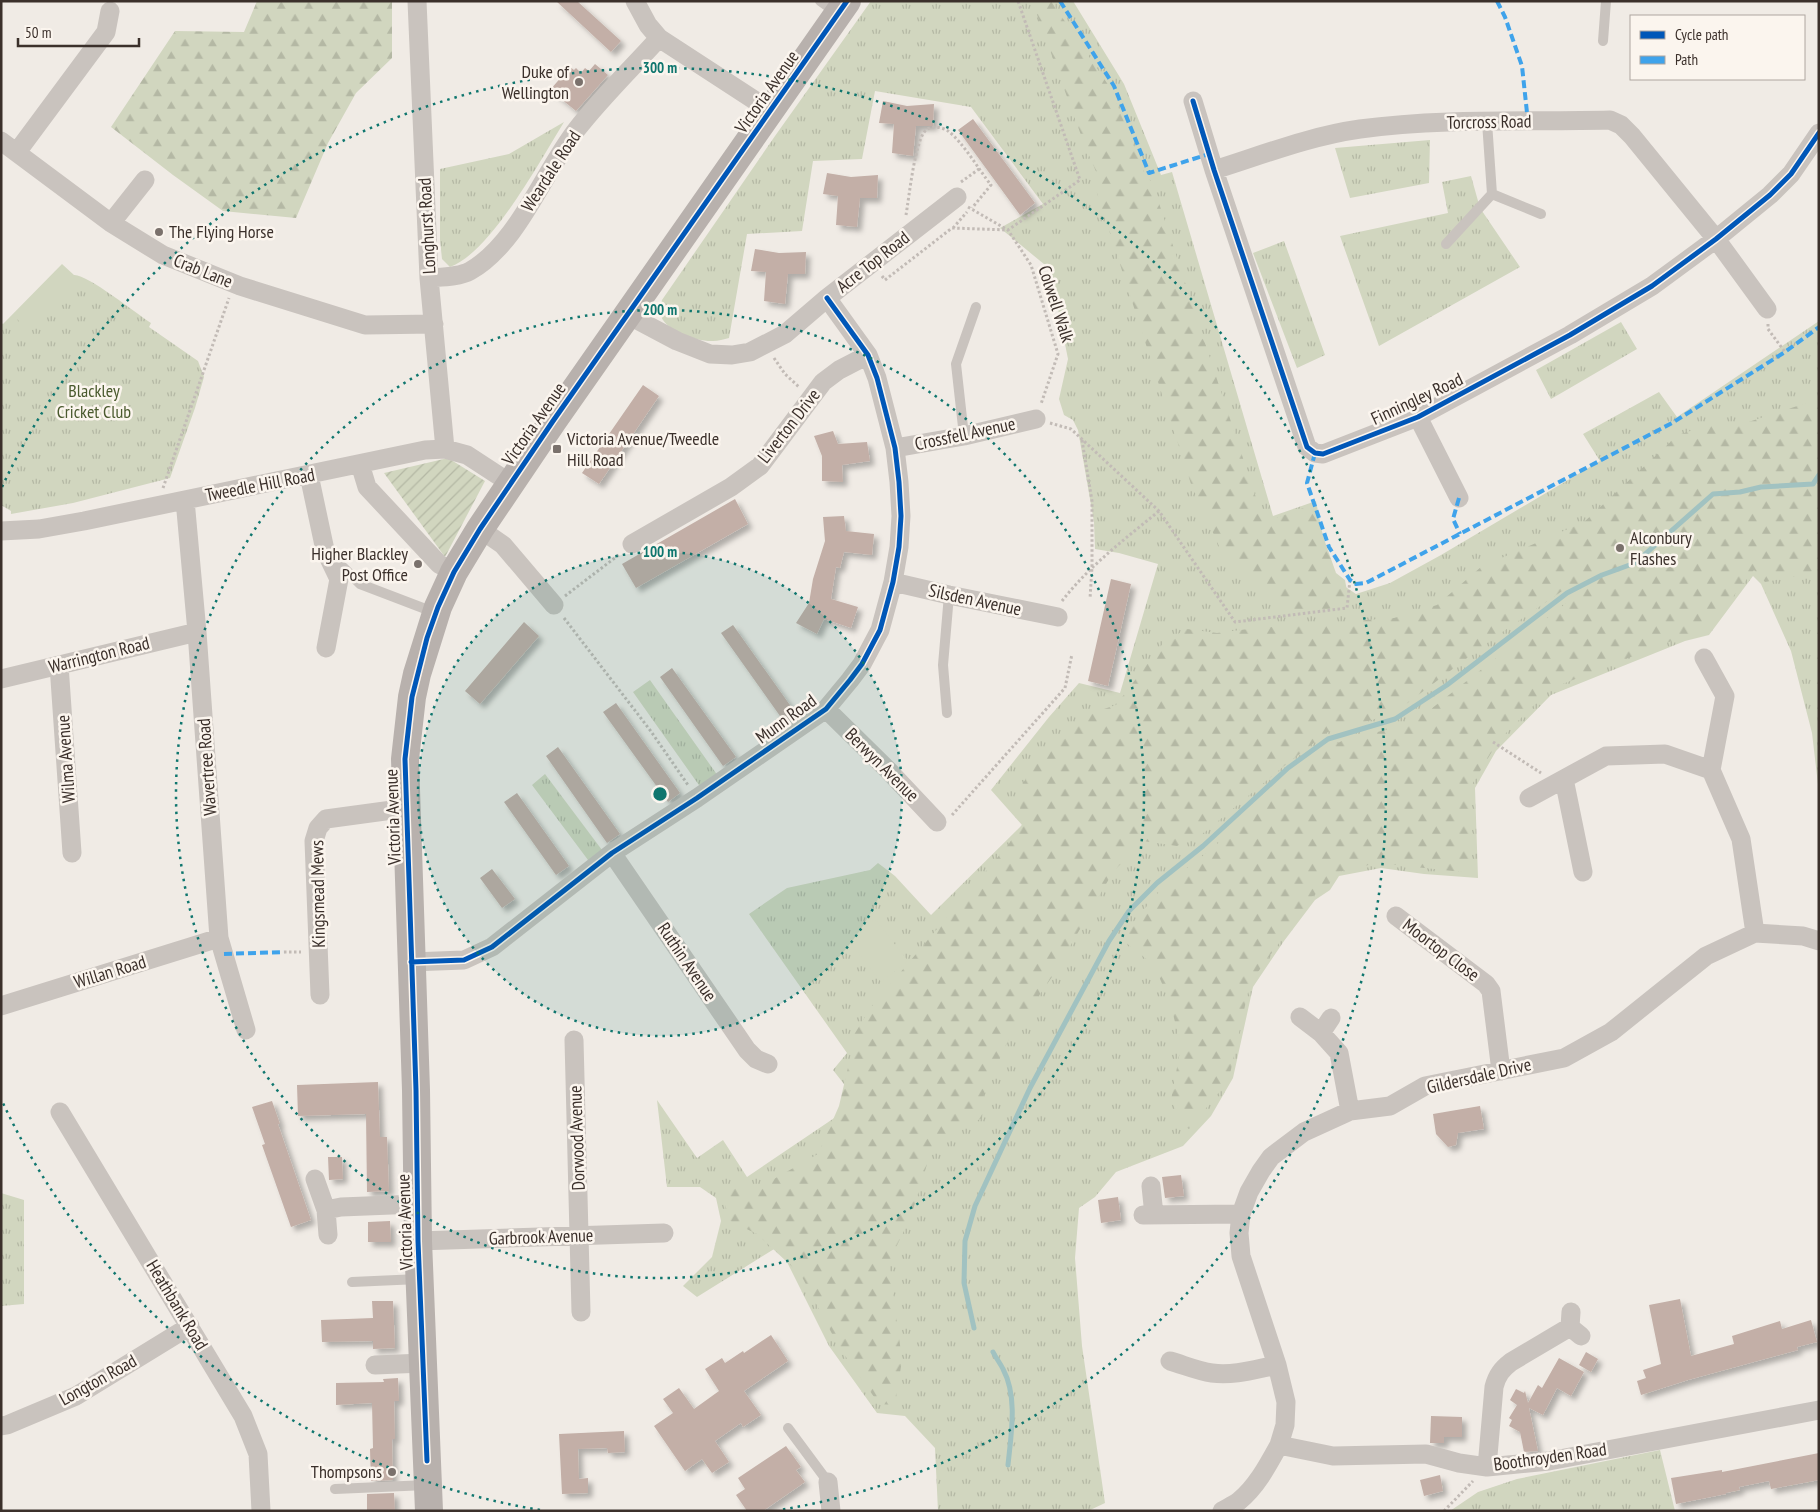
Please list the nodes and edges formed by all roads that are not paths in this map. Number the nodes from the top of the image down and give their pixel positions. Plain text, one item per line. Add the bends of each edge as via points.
1 (417, 1) edge
2 (635, 1) edge
3 (1606, 1) edge
4 (835, 5) edge
5 (110, 12) dead end
6 (659, 38) junction
7 (1603, 41) dead end
8 (1193, 101) dead end
9 (770, 111) junction
10 (1487, 122) junction
11 (1819, 132) edge
12 (1, 141) edge
13 (17, 152) junction
14 (1813, 154) edge
15 (1214, 170) junction
16 (145, 180) dead end
17 (1492, 194) junction
18 (962, 196) road end
19 (1541, 214) dead end
20 (112, 223) junction
21 (1716, 239) junction
22 (1446, 244) dead end
23 (429, 278) junction
24 (827, 298) junction
25 (976, 307) dead end
26 (1767, 310) road end
27 (628, 315) junction
28 (434, 324) junction
29 (868, 355) junction
30 (1418, 417) junction
31 (1036, 419) road end
32 (964, 436) junction
33 (895, 448) junction
34 (446, 450) junction
35 (360, 464) junction
36 (309, 475) junction
37 (510, 483) junction
38 (1459, 498) dead end
39 (185, 500) junction
40 (480, 529) junction
41 (1, 531) edge
42 (632, 544) road end
43 (336, 572) junction
44 (454, 572) junction
45 (894, 582) junction
46 (948, 595) junction
47 (554, 604) road end
48 (436, 613) junction
49 (1058, 617) dead end
50 (197, 632) junction
51 (326, 648) dead end
52 (1704, 658) dead end
53 (60, 665) junction
54 (1, 680) edge
55 (826, 709) junction
56 (947, 713) dead end
57 (1711, 770) junction
58 (1560, 781) junction
59 (1529, 798) dead end
60 (407, 808) junction
61 (937, 822) road end
62 (72, 853) dead end
63 (612, 854) junction
64 (1583, 872) dead end
65 (1396, 916) dead end
66 (1755, 933) junction
67 (219, 938) junction
68 (1819, 941) edge
69 (411, 962) junction
70 (320, 995) dead end
71 (1, 1006) edge
72 (1300, 1017) dead end
73 (246, 1030) dead end
74 (574, 1040) dead end
75 (768, 1064) dead end
76 (1502, 1071) junction
77 (1350, 1111) junction
78 (60, 1112) dead end
79 (315, 1179) dead end
80 (1151, 1186) dead end
81 (417, 1204) junction
82 (326, 1210) junction
83 (1241, 1214) junction
84 (664, 1233) dead end
85 (328, 1235) dead end
86 (579, 1236) junction
87 (418, 1241) junction
88 (420, 1279) junction
89 (352, 1282) dead end
90 (581, 1312) dead end
91 (1574, 1325) dead end
92 (190, 1326) junction
93 (1170, 1361) dead end
94 (424, 1363) junction
95 (375, 1365) dead end
96 (1277, 1365) junction
97 (1819, 1410) edge
98 (1, 1426) edge
99 (788, 1428) dead end
100 (1279, 1446) junction
101 (1487, 1467) junction
102 (828, 1482) joint
103 (335, 1489) dead end
104 (429, 1498) edge
105 (260, 1511) edge
106 (831, 1511) edge
107 (1222, 1511) edge

1 - 23 street, Longhurst Road
2 - 6 street
3 - 7 lane
4 - 9 main road, Victoria Avenue
5 - 13 street via 106,32
6 - 9 street
6 - 23 street, Weardale Road via 576,130 498,247 468,272
8 - 15 street, Finningley Road
9 - 27 main road, Victoria Avenue
10 - 15 street, Torcross Road via 1359,129 1299,143
10 - 17 lane
10 - 21 street, Torcross Road via 1616,122 1632,136
11 - 14 street, Finningley Road
12 - 13 street, Crab Lane
13 - 20 street, Crab Lane
14 - 21 street, Finningley Road
15 - 30 street, Finningley Road via 1307,447 1322,454
16 - 20 street
17 - 19 lane
17 - 22 lane
18 - 24 street, Acre Top Road
20 - 28 street, Crab Lane via 163,255 234,283 365,325
21 - 26 street, Torcross Road
21 - 30 street, Finningley Road via 1652,286 1570,335
23 - 28 street, Longhurst Road
24 - 27 street, Acre Top Road via 785,334 750,352 732,355 710,354 677,342
24 - 29 street, Munn Road
25 - 32 lane via 956,364
27 - 37 main road, Victoria Avenue
28 - 34 street, Longhurst Road
29 - 33 street, Munn Road
29 - 42 street, Liverton Drive via 823,382 760,466 731,487
30 - 38 street
31 - 32 street, Crossfell Avenue
32 - 33 street, Crossfell Avenue
33 - 45 street, Munn Road via 901,516
34 - 35 street, Tweedle Hill Road via 425,450
34 - 37 street, Tweedle Hill Road via 467,455
35 - 36 street, Tweedle Hill Road
35 - 44 street via 367,486 439,564
36 - 39 street, Tweedle Hill Road
36 - 43 street via 325,550
37 - 40 main road, Victoria Avenue
39 - 41 street, Tweedle Hill Road via 39,529
39 - 50 street, Wavertree Road
40 - 44 main road, Victoria Avenue
40 - 47 street via 503,545
43 - 48 lane via 343,567 360,584
43 - 51 street via 339,579
44 - 48 main road, Victoria Avenue
45 - 46 street, Silsden Avenue
45 - 55 street, Munn Road via 873,644
46 - 49 street, Silsden Avenue
46 - 56 lane via 943,666
48 - 60 main road, Victoria Avenue via 412,697 405,759
50 - 53 street, Warrington Road
50 - 67 street, Wavertree Road
52 - 57 street via 1725,696
53 - 54 street, Warrington Road
53 - 62 street, Wilma Avenue
55 - 61 street, Berwyn Avenue
55 - 63 street, Munn Road
57 - 58 street via 1666,754 1606,756
57 - 66 street via 1741,839
58 - 59 street
58 - 64 street
60 - 69 main road, Victoria Avenue
60 - 70 street, Kingsmead Mews via 326,818 318,828 314,841
63 - 69 street, Munn Road via 478,955 464,960
63 - 75 street, Ruthin Avenue via 746,1050
65 - 76 street, Moortop Close via 1413,937 1486,984 1491,991
66 - 68 street, Gildersdale Drive via 1804,936
66 - 76 street, Gildersdale Drive via 1706,956 1593,1043 1564,1058
67 - 71 street, Willan Road
67 - 73 street, Wavertree Road
69 - 81 main road, Victoria Avenue
72 - 77 street via 1326,1026 1339,1053
74 - 86 street, Dorwood Avenue
76 - 77 street, Gildersdale Drive via 1425,1086 1390,1106
77 - 83 street, Gildersdale Drive via 1304,1132 1271,1157 1249,1192
78 - 92 street, Heathbank Road
79 - 82 street
80 - 83 street via 1148,1215
81 - 82 street
81 - 87 main road, Victoria Avenue
82 - 85 street
83 - 96 street, Gildersdale Drive via 1241,1256
84 - 86 street, Garbrook Avenue
86 - 87 street, Garbrook Avenue
86 - 90 street, Dorwood Avenue
87 - 88 main road, Victoria Avenue
88 - 89 lane
88 - 94 main road, Victoria Avenue
91 - 101 street via 1511,1362 1496,1378
92 - 98 street, Longton Road via 76,1396
92 - 105 street, Heathbank Road via 243,1416 258,1454
93 - 96 street via 1223,1374
94 - 95 street
94 - 104 main road, Victoria Avenue
96 - 100 street, Gildersdale Drive via 1286,1402 1285,1425
97 - 101 street, Boothroyden Road via 1549,1461
99 - 102 lane
100 - 101 street, Boothroyden Road via 1333,1456 1426,1454
100 - 107 street via 1265,1472 1251,1488 1239,1501
102 - 106 street
103 - 104 lane

